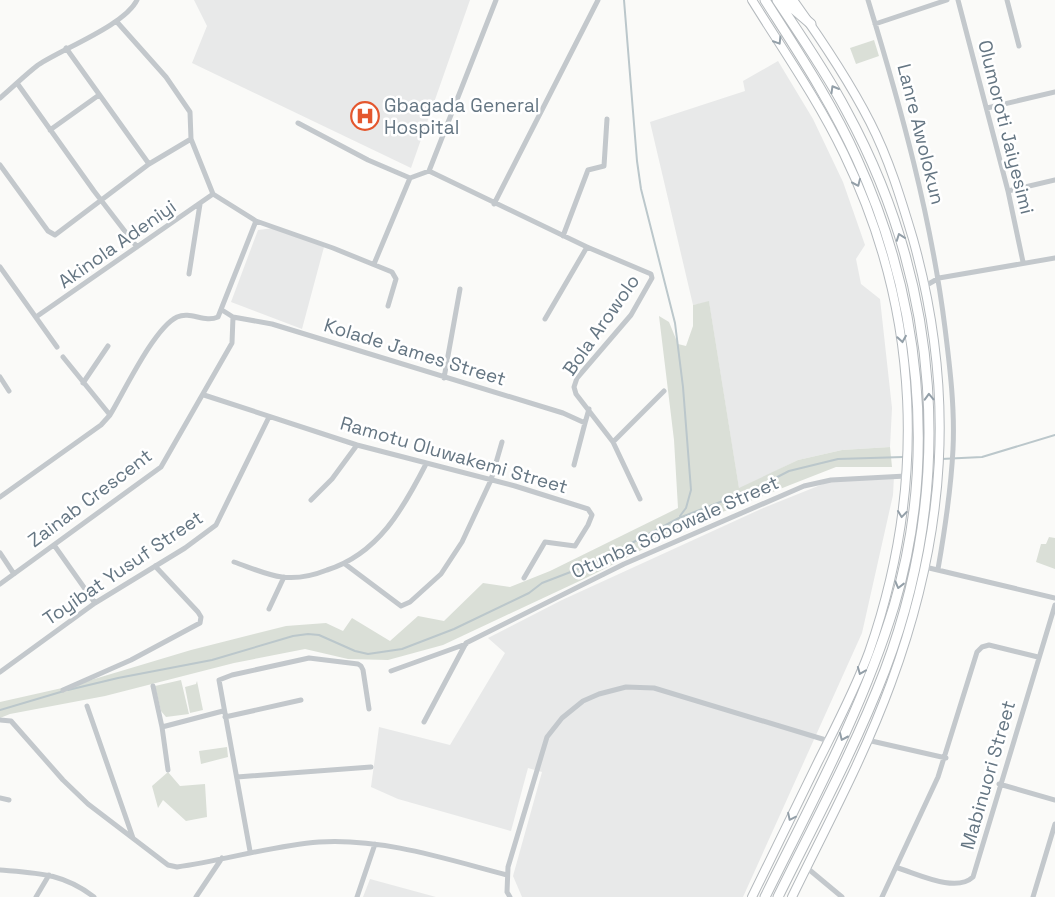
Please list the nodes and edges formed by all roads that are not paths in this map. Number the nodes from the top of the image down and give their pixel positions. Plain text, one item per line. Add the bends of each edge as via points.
1 (137, 0) edge
2 (496, 0) edge
3 (598, 0) edge
4 (752, 0) edge
5 (766, 0) edge
6 (777, 0) edge
7 (783, 0) edge
8 (868, 0) edge
9 (947, 0) edge
10 (958, 0) edge
11 (1007, 0) edge
12 (791, 2) edge
13 (117, 22) junction
14 (811, 24) joint
15 (875, 24) junction
16 (798, 32) junction
17 (1019, 46) dead end
18 (66, 48) junction
19 (17, 83) junction
20 (1055, 92) edge
21 (98, 95) junction
22 (0, 98) edge
23 (987, 108) junction
24 (607, 119) dead end
25 (298, 123) dead end
26 (50, 130) junction
27 (191, 139) junction
28 (149, 164) junction
29 (0, 165) edge
30 (429, 171) junction
31 (410, 178) junction
32 (1055, 180) edge
33 (1008, 191) junction
34 (213, 194) junction
35 (100, 199) junction
36 (200, 204) junction
37 (494, 204) junction
38 (256, 221) junction
39 (563, 236) junction
40 (137, 247) junction
41 (587, 247) junction
42 (1055, 258) edge
43 (1023, 262) junction
44 (374, 264) junction
45 (0, 266) edge
46 (189, 274) dead end
47 (939, 278) junction
48 (925, 286) junction
49 (460, 289) dead end
50 (388, 306) dead end
51 (222, 310) junction
52 (36, 317) junction
53 (233, 317) junction
54 (545, 319) dead end
55 (108, 346) dead end
56 (56, 347) dead end
57 (63, 357) dead end
58 (0, 377) edge
59 (444, 378) junction
60 (83, 383) junction
61 (8, 391) dead end
62 (664, 391) dead end
63 (204, 394) junction
64 (589, 409) junction
65 (110, 415) junction
66 (269, 417) junction
67 (585, 423) junction
68 (502, 442) dead end
69 (613, 442) junction
70 (357, 445) junction
71 (426, 464) junction
72 (574, 465) dead end
73 (906, 476) junction
74 (491, 480) junction
75 (0, 497) edge
76 (640, 499) dead end
77 (311, 500) dead end
78 (54, 545) junction
79 (0, 553) edge
80 (234, 562) dead end
81 (345, 564) junction
82 (155, 566) junction
83 (925, 567) junction
84 (938, 569) junction
85 (14, 574) junction
86 (284, 577) junction
87 (524, 578) dead end
88 (0, 584) edge
89 (1055, 598) edge
90 (95, 603) junction
91 (1055, 605) edge
92 (269, 609) dead end
93 (466, 644) junction
94 (1038, 657) junction
95 (391, 671) dead end
96 (0, 672) edge
97 (153, 686) dead end
98 (63, 690) dead end
99 (301, 700) dead end
100 (88, 706) dead end
101 (369, 709) dead end
102 (224, 714) junction
103 (0, 720) edge
104 (424, 722) dead end
105 (162, 727) junction
106 (867, 740) junction
107 (829, 741) junction
108 (946, 758) junction
109 (371, 767) dead end
110 (168, 770) dead end
111 (237, 777) junction
112 (999, 784) junction
113 (0, 798) edge
114 (9, 800) dead end
115 (1055, 800) edge
116 (1055, 824) edge
117 (133, 838) junction
118 (375, 844) junction
119 (250, 851) junction
120 (222, 858) junction
121 (806, 867) junction
122 (898, 868) junction
123 (0, 870) edge
124 (507, 874) junction
125 (49, 875) junction
126 (36, 897) edge
127 (94, 897) edge
128 (196, 897) edge
129 (356, 897) edge
130 (510, 897) edge
131 (752, 897) edge
132 (765, 897) edge
133 (778, 897) edge
134 (792, 897) edge
135 (842, 897) edge
136 (882, 897) edge
137 (1033, 897) edge

1 - 13 street
2 - 30 street
3 - 37 street
4 -> 73 main road via 840,146 873,225 900,323 909,398
5 -> 132 highway via 819,84 858,159 872,196 891,252 909,323 918,400 918,446 905,562 894,605 838,748
6 - 16 highway
7 - 12 highway
8 - 15 street, Lanre Awolokun
9 - 15 street
10 - 23 street, Olumoroti Jaiyesimi
11 - 17 street
12 - 14 highway
12 - 16 highway
13 - 18 street
13 - 27 street via 166,77 190,112
14 - 48 main road via 848,81 891,168
15 - 47 street, Lanre Awolokun via 914,160
133 -> 16 highway via 858,735 888,661 920,545 929,468 928,380 915,290 904,248 855,128
18 - 19 street
18 - 21 street
19 - 22 street
19 - 26 street
20 - 23 street
21 - 26 street
21 - 28 street
23 - 33 street, Olumoroti Jaiyesimi
24 - 39 street via 604,166 588,170
25 - 31 street
26 - 35 street
27 - 28 street
27 - 34 street
28 - 35 street
29 - 35 street via 55,236
30 - 31 street
30 - 37 street
31 - 44 street
32 - 33 street
33 - 43 street, Olumoroti Jaiyesimi
34 - 36 street, Akinola Adeniyi
34 - 38 street
35 - 40 street
36 - 40 street, Akinola Adeniyi
36 - 46 street
37 - 39 street
38 - 44 street
38 - 51 street
39 - 41 street
40 - 52 street, Akinola Adeniyi
41 - 54 street
41 - 64 street, Bola Arowolo via 648,272 652,278 631,315 577,378 576,394
42 - 43 street
43 - 47 street
44 - 50 street via 396,275
45 - 52 street
47 - 48 street
47 - 84 street, Lanre Awolokun via 952,394 953,448 947,522
48 - 83 main road via 938,369 940,446 934,528
49 - 59 street
51 - 53 street, Kolade James Street
51 - 65 street via 209,320 185,315 161,330
52 - 56 street
53 - 59 street, Kolade James Street via 272,324
53 - 63 street, Zainab Crescent via 232,343
55 - 60 street
57 - 60 street
58 - 61 street
59 - 67 street, Kolade James Street via 563,413
60 - 65 street
62 - 69 street
63 - 66 street, Ramotu Oluwakemi Street
63 - 78 street, Zainab Crescent via 161,467
64 - 67 street
64 - 69 street, Bola Arowolo
65 - 75 street via 101,425
66 - 70 street, Ramotu Oluwakemi Street
66 - 82 street, Toyibat Yusuf Street via 216,525
67 - 72 street
68 - 74 street
69 - 76 street, Bola Arowolo
70 - 71 street, Ramotu Oluwakemi Street
70 - 77 street via 332,479
71 - 74 street, Ramotu Oluwakemi Street
71 - 81 street via 395,518 376,541
73 - 93 street, Otunba Sobowale Street via 831,480 804,486 624,564
73 -> 107 main road via 900,528 881,613 850,699
74 - 81 street via 462,542 442,574 406,605 401,606
74 - 87 street, Ramotu Oluwakemi Street via 588,508 592,515 575,546 545,542
78 - 85 street, Zainab Crescent
78 - 90 street
79 - 85 street
80 - 86 street
81 - 86 street via 307,577
82 - 90 street, Toyibat Yusuf Street
82 - 98 street via 198,612 200,623 131,660
83 - 84 street
83 - 106 main road via 891,684
84 - 89 street
85 - 88 street, Zainab Crescent
86 - 92 street
90 - 96 street, Toyibat Yusuf Street
91 - 94 street, Mabinuori Street
93 - 95 street, Otunba Sobowale Street
93 - 104 street
94 - 108 street via 989,645 979,648
94 - 112 street, Mabinuori Street
97 - 105 street
99 - 102 street
100 - 117 street
101 - 102 street via 361,666 309,658 222,678 218,682
102 - 105 street
102 - 111 street
103 - 117 street via 12,721 63,780 88,804
105 - 110 street
106 - 108 street
106 - 121 main road
107 - 124 street via 654,688 626,687 600,694 572,709 547,737
107 -> 131 main road
108 - 122 street
109 - 111 street
111 - 119 street
112 - 115 street
112 - 122 street, Mabinuori Street via 978,865 968,882 953,884
113 - 114 street
116 - 137 street
117 - 120 street via 160,861 177,867
118 - 119 street via 320,842
118 - 124 street
118 - 129 street
119 - 120 street
120 - 128 street
121 - 134 main road
121 - 135 street
122 - 136 street
123 - 125 street
124 - 130 street
125 - 126 street
125 - 127 street via 74,883

